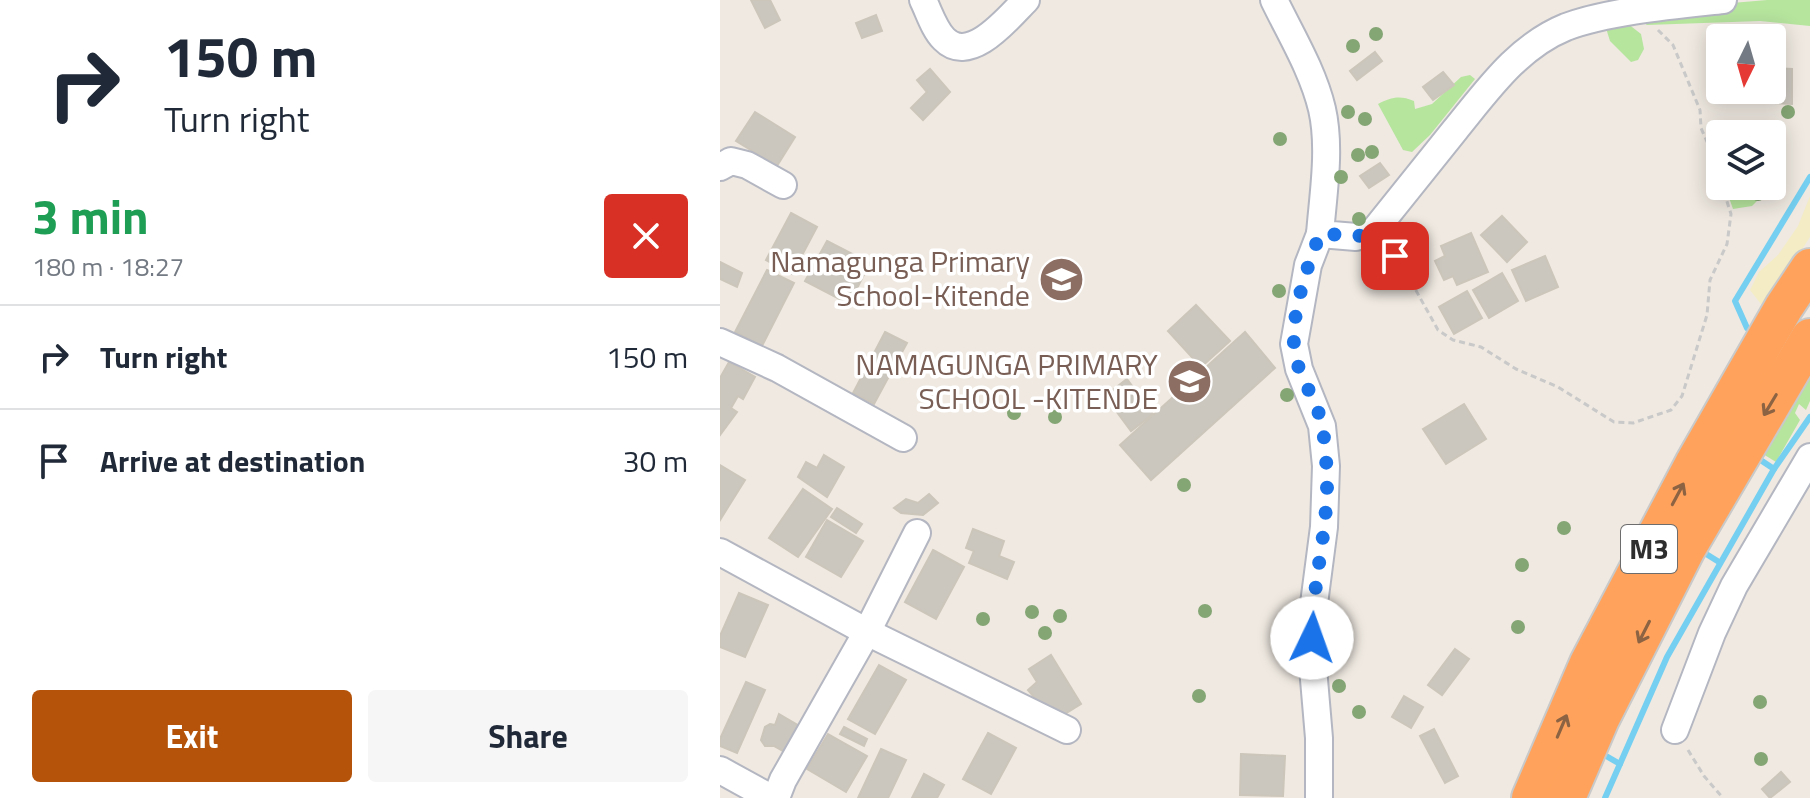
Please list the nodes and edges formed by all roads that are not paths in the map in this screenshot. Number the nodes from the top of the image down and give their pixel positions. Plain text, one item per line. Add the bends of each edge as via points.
1 (923, 0) edge
2 (1026, 0) edge
3 (1274, 0) edge
4 (1723, 0) edge
5 (720, 167) edge
6 (783, 185) dead end
7 (1320, 234) junction
8 (1810, 268) edge
9 (1810, 338) edge
10 (720, 342) edge
11 (903, 438) dead end
12 (1810, 457) edge
13 (917, 533) dead end
14 (720, 552) edge
15 (867, 632) junction
16 (1067, 730) dead end
17 (1675, 730) road end
18 (720, 770) edge
19 (771, 798) edge
20 (1319, 798) edge
21 (1531, 798) edge
22 (1566, 798) edge

1 - 2 street via 942,37 967,47 989,36
3 - 7 street via 1322,107
4 - 7 street via 1591,20 1527,50 1498,77 1374,231 1365,236
5 - 6 street via 731,161 747,165
7 - 20 street via 1308,265 1294,344 1322,426 1326,466 1312,619
21 -> 8 highway, M3 via 1589,663 1659,530
9 -> 22 highway, M3 via 1686,549
10 - 11 street
12 - 17 street via 1734,586
13 - 15 street
14 - 15 street
15 - 16 street
15 - 19 street
18 - 19 street

